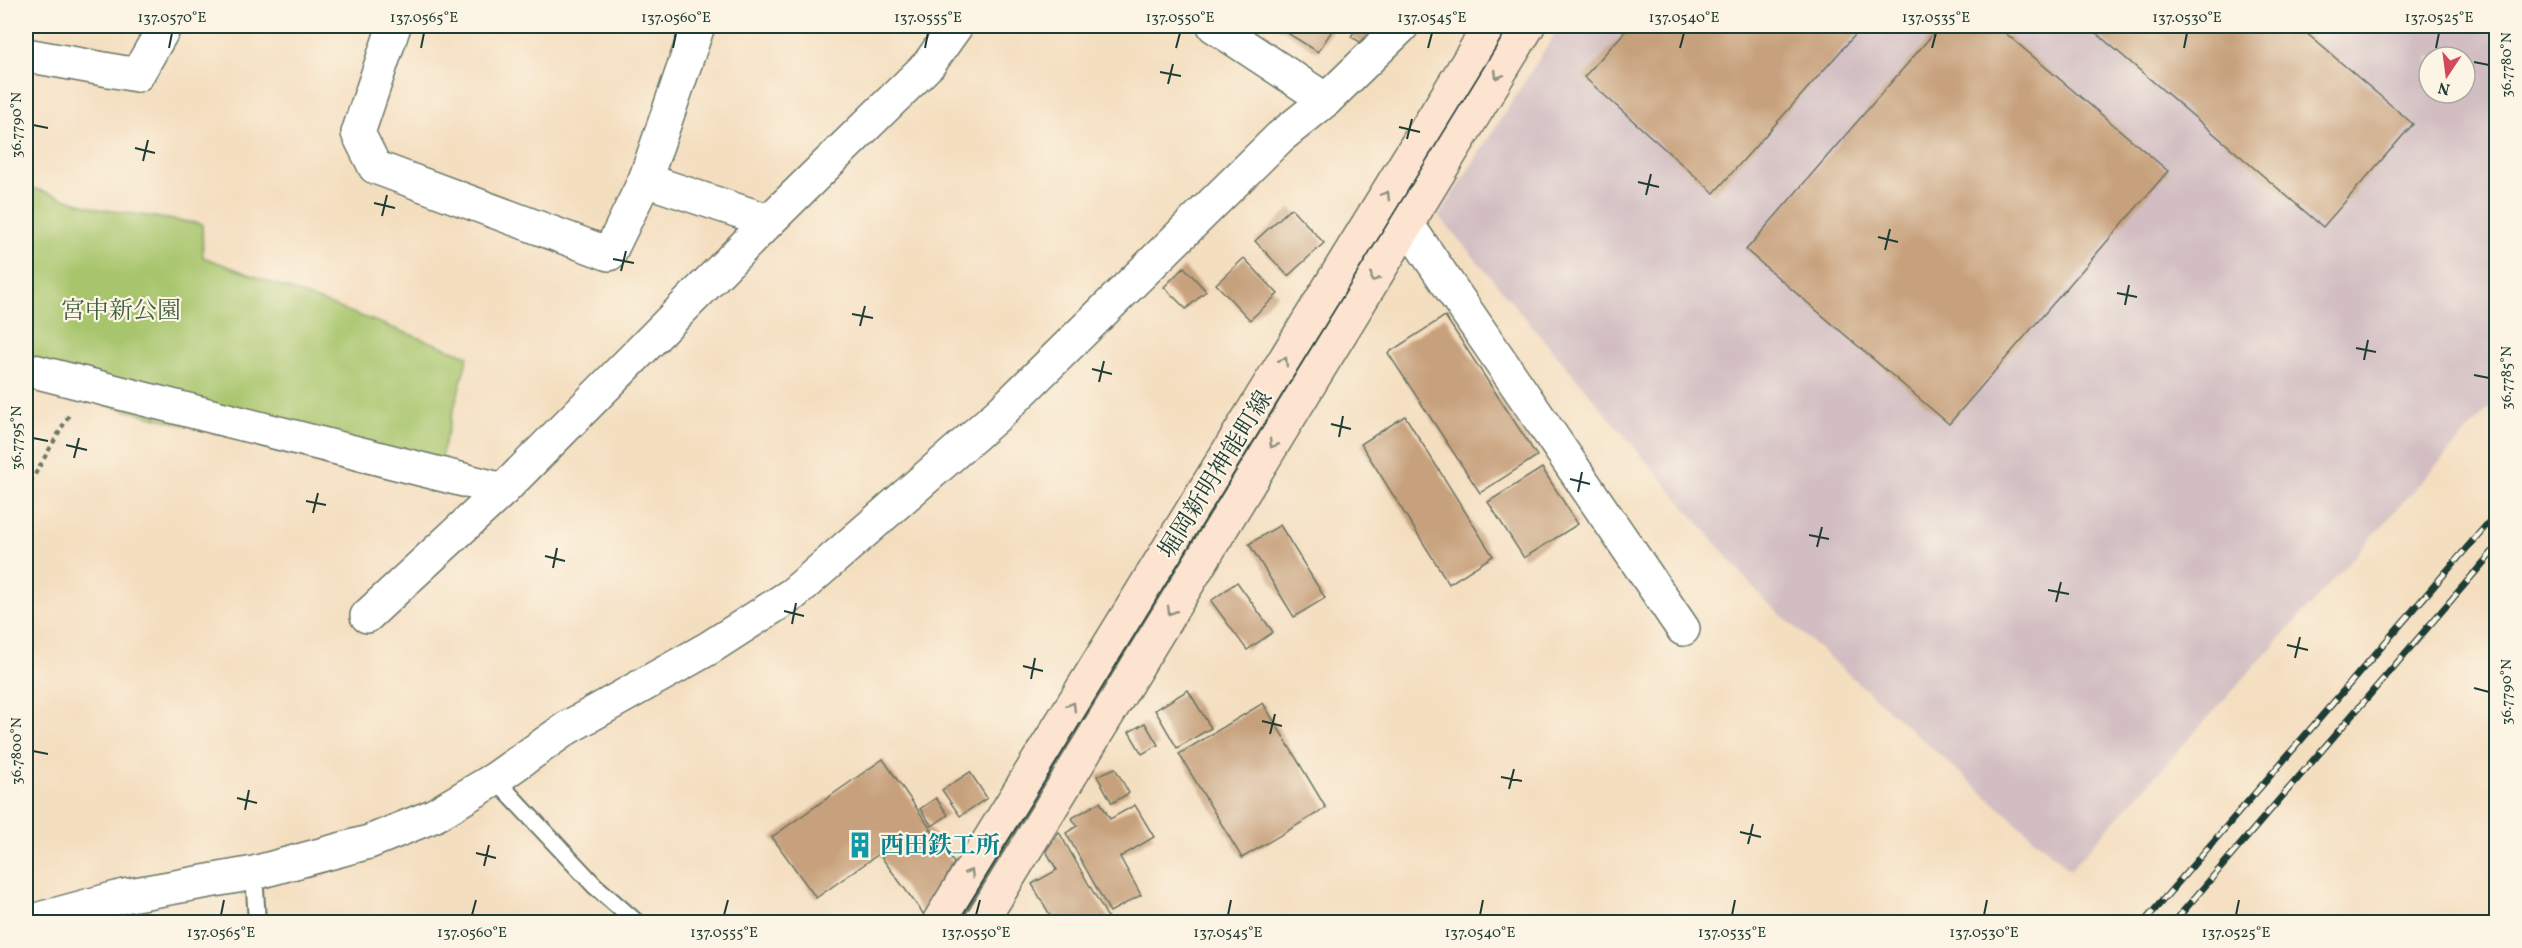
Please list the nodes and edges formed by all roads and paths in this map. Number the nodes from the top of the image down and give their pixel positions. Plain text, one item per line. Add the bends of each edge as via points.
1 (165, 26) edge
2 (394, 26) edge
3 (698, 26) edge
4 (956, 26) edge
5 (1214, 26) edge
6 (1402, 26) edge
7 (1490, 26) edge
8 (1528, 26) edge
9 (26, 55) edge
10 (1326, 100) junction
11 (645, 180) junction
12 (769, 221) junction
13 (1407, 224) junction
14 (26, 369) edge
15 (86, 385) junction
16 (26, 490) edge
17 (503, 490) junction
18 (367, 616) dead end
19 (1683, 630) dead end
20 (495, 779) junction
21 (254, 873) junction
22 (28, 922) edge
23 (257, 922) edge
24 (636, 922) edge
25 (939, 922) edge
26 (981, 922) edge

1 - 9 street via 137,75
2 - 11 street via 358,133 375,166 609,254
3 - 11 street
4 - 12 street via 929,64
5 - 10 street
6 - 10 street
25 -> 7 main road, 堀岡新明神能町線
8 -> 13 main road, 堀岡新明神能町線
10 - 20 street via 1280,137 1000,413 793,594 709,648 567,728
11 - 12 street
12 - 17 street
13 - 19 street
13 -> 26 main road, 堀岡新明神能町線
14 - 15 street
15 - 16 path
15 - 17 street
17 - 18 street
20 - 21 street via 434,816 369,842
20 - 24 lane via 594,886
21 - 22 street via 124,896
21 - 23 lane

